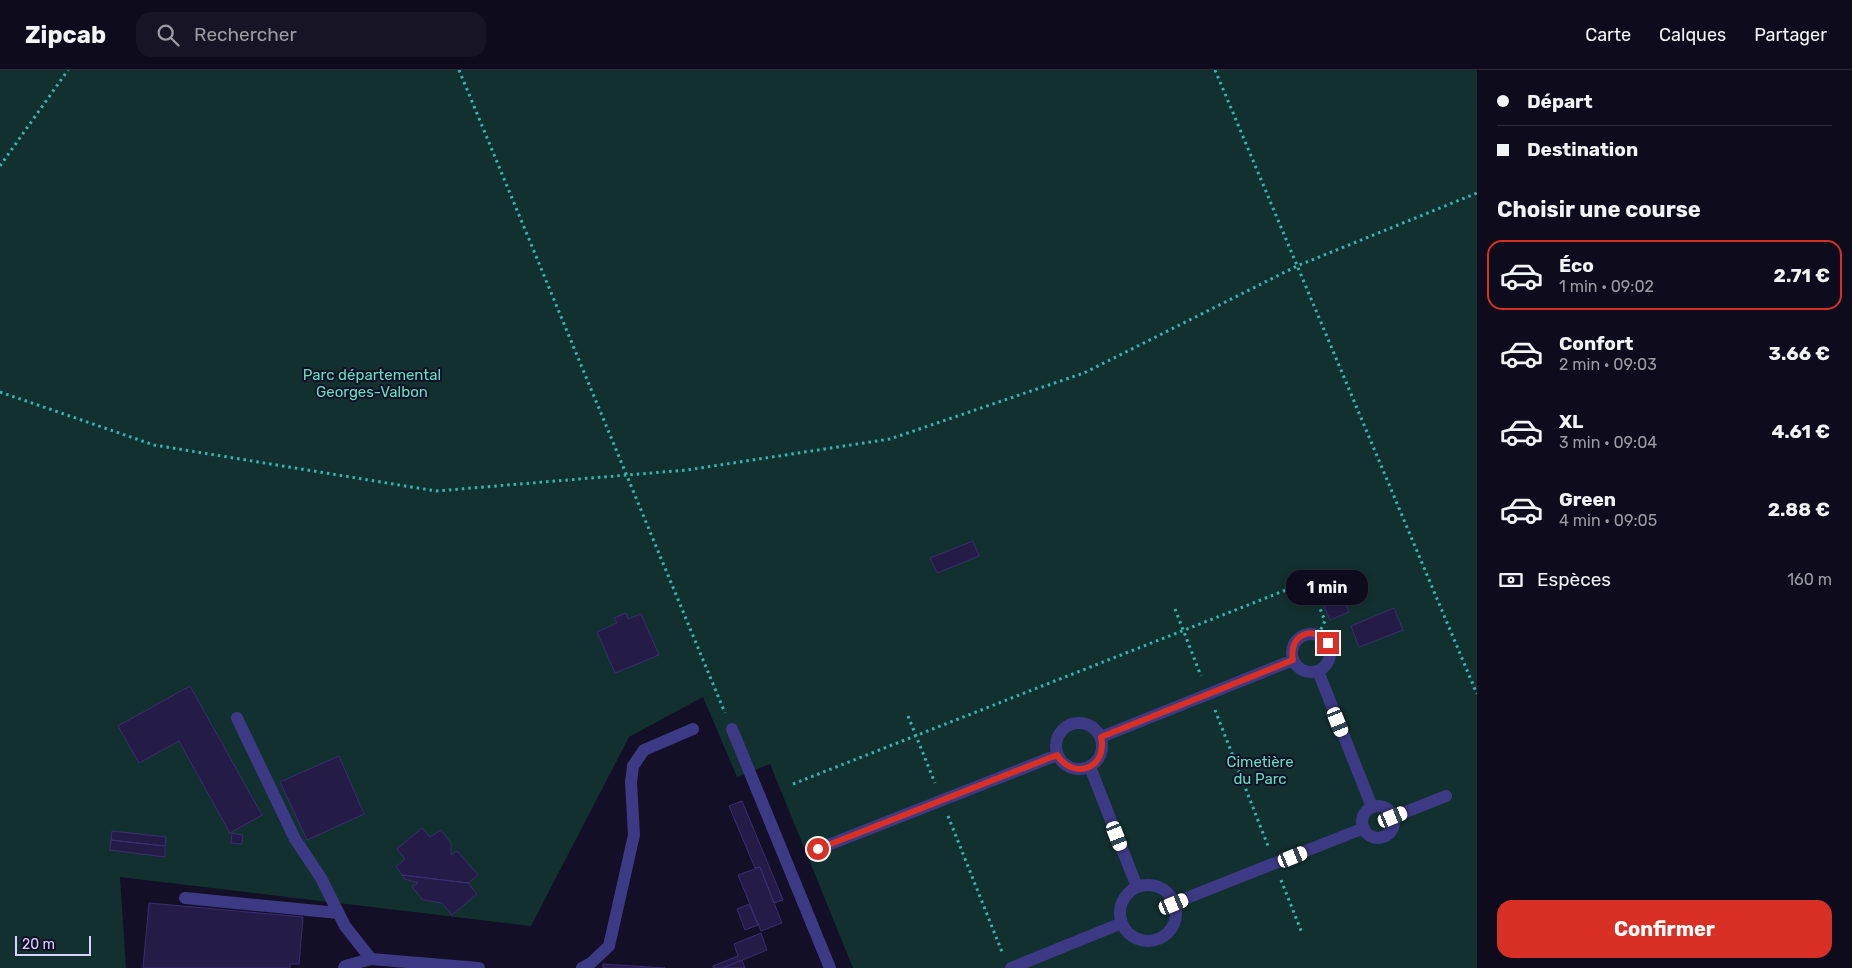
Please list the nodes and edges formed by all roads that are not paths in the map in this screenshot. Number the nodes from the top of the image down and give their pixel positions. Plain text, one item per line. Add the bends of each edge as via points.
1 (1293, 660) junction
2 (1318, 670) junction
3 (237, 718) dead end
4 (693, 729) dead end
5 (732, 729) road end
6 (1101, 737) junction
7 (1057, 755) junction
8 (1090, 767) junction
9 (1446, 796) dead end
10 (1372, 807) junction
11 (1393, 817) junction
12 (1364, 828) junction
13 (818, 849) dead end
14 (1137, 887) junction
15 (184, 898) dead end
16 (1174, 904) junction
17 (338, 913) junction
18 (1122, 923) junction
19 (371, 959) junction
20 (1008, 964) edge
21 (344, 968) edge
22 (479, 968) edge
23 (582, 968) edge
24 (830, 968) edge

1 - 2 lane via 1306,671
1 - 2 lane via 1292,647 1300,636 1318,635 1328,643 1330,656
1 - 6 lane
2 - 10 lane
3 - 17 lane via 295,839 321,878
4 - 23 lane via 644,750 633,766 634,835 609,946
5 - 24 lane
6 - 7 lane via 1090,725 1074,723 1066,726 1057,738
6 - 8 lane via 1100,757
7 - 8 lane via 1067,767
7 - 13 lane
8 - 14 lane
9 - 11 lane
10 - 11 lane via 1385,807
10 - 12 lane via 1363,816
11 - 12 lane via 1393,827 1386,836 1376,838 1366,833
12 - 16 lane
14 - 16 lane via 1146,885 1163,889
14 - 18 lane via 1121,906
15 - 17 lane
16 - 18 lane via 1174,922 1162,937 1143,941 1126,931
17 - 19 lane
18 - 20 lane
19 - 21 lane
19 - 22 lane

